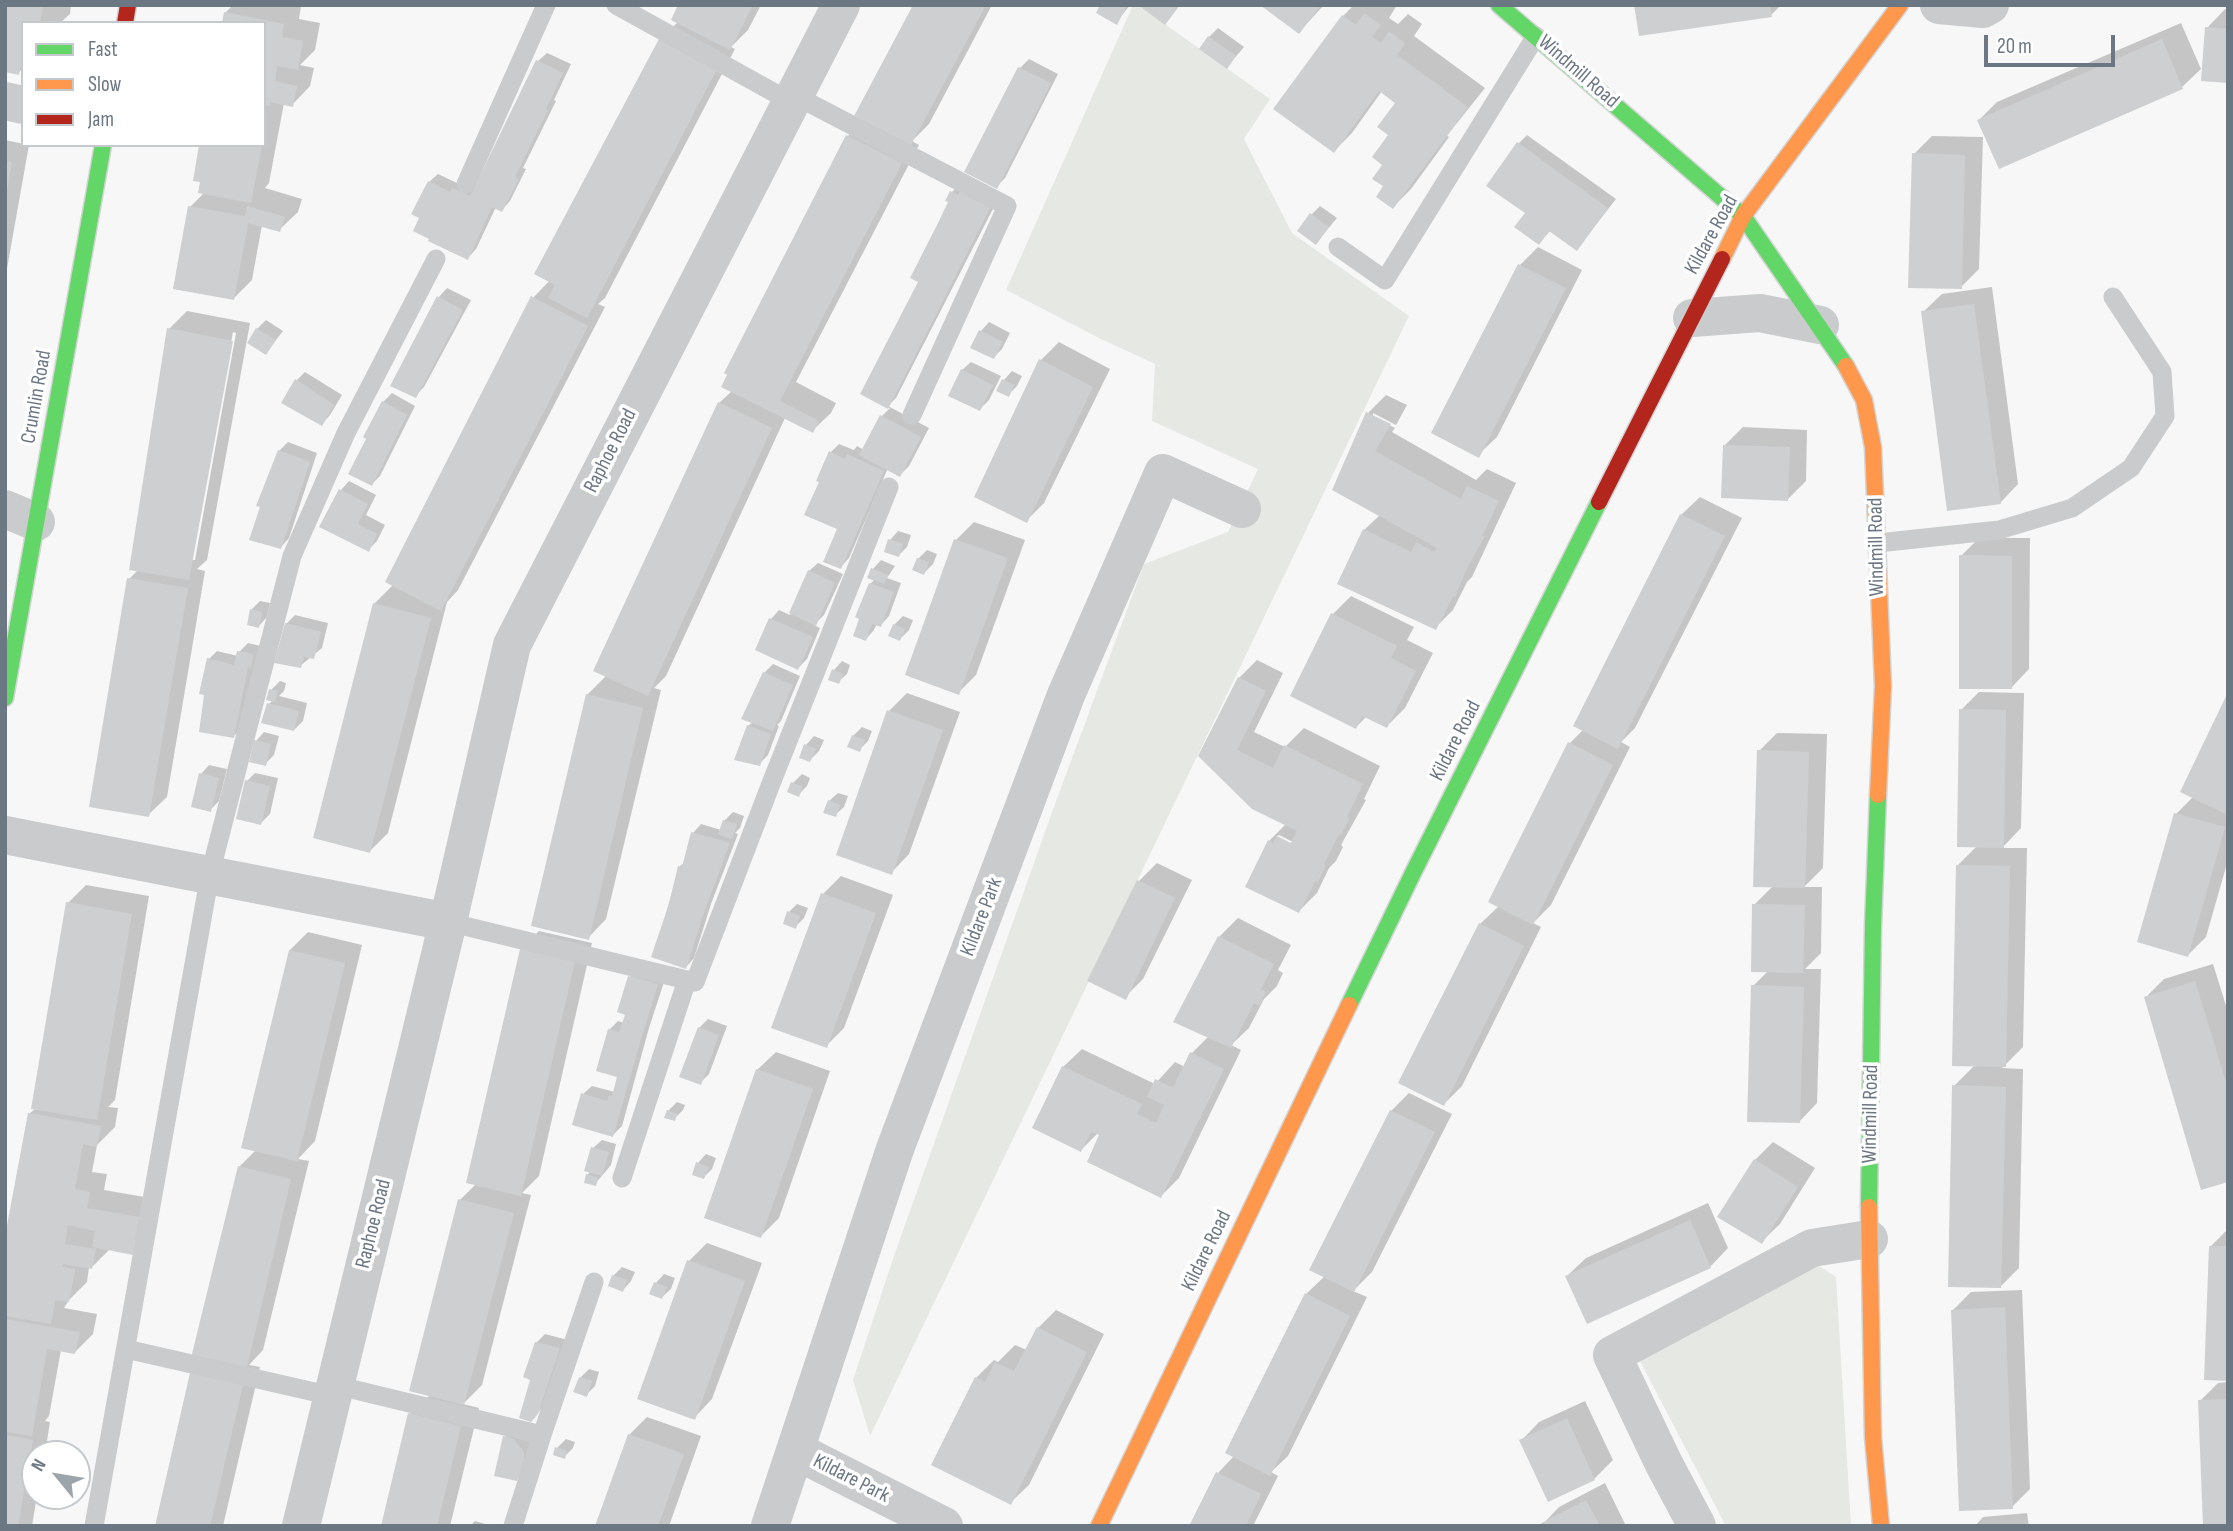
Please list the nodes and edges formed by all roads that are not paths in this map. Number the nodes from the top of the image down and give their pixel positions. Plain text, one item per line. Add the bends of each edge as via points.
1 (546, 5) edge
2 (616, 5) edge
3 (841, 5) edge
4 (1900, 5) edge
5 (1939, 5) edge
6 (1990, 5) edge
7 (1519, 16) edge
8 (792, 98) junction
9 (103, 147) edge
10 (466, 184) dead end
11 (1743, 216) junction
12 (1338, 247) dead end
13 (436, 260) dead end
14 (2113, 297) dead end
15 (1692, 318) junction
16 (1820, 326) junction
17 (912, 415) dead end
18 (889, 487) dead end
19 (1242, 509) dead end
20 (20, 515) edge
21 (1878, 543) junction
22 (5, 698) edge
23 (5, 835) edge
24 (210, 874) junction
25 (448, 922) junction
26 (687, 980) junction
27 (622, 1178) dead end
28 (1869, 1239) junction
29 (594, 1282) dead end
30 (126, 1349) junction
31 (333, 1391) junction
32 (542, 1435) junction
33 (796, 1451) junction
34 (94, 1526) edge
35 (301, 1526) edge
36 (513, 1526) edge
37 (770, 1526) edge
38 (944, 1526) edge
39 (1099, 1526) edge
40 (1697, 1526) edge
41 (1881, 1526) edge

1 - 10 lane
2 - 8 lane
3 - 8 street, Raphoe Road
4 - 11 street, Kildare Road
5 - 6 street via 1983,9
7 - 11 street, Windmill Road
7 - 12 lane via 1385,280
8 - 17 lane via 1007,206
8 - 25 street, Raphoe Road via 512,645
9 - 20 street, Crumlin Road
11 - 15 street, Kildare Road
11 - 16 street, Windmill Road
13 - 24 lane via 346,433 292,556
14 - 21 lane via 2162,372 2165,416 2131,468 2072,508 1999,530
15 - 16 street via 1760,313
15 - 39 street, Kildare Road via 1401,897
16 - 21 street, Windmill Road via 1864,400 1873,447
18 - 26 lane via 695,982
19 - 33 street, Kildare Park via 1163,473 1066,695 895,1149
20 - 22 street, Crumlin Road
21 - 28 street, Windmill Road via 1883,686 1873,926
23 - 24 street
24 - 25 street
24 - 30 lane
25 - 26 lane
25 - 31 street, Raphoe Road
26 - 27 lane
28 - 40 street via 1812,1248 1612,1355
28 - 41 street, Windmill Road via 1872,1437
29 - 32 lane
30 - 31 lane
30 - 34 lane
31 - 32 lane
31 - 35 street, Raphoe Road
32 - 36 lane
33 - 37 street, Kildare Park
33 - 38 street, Kildare Park

